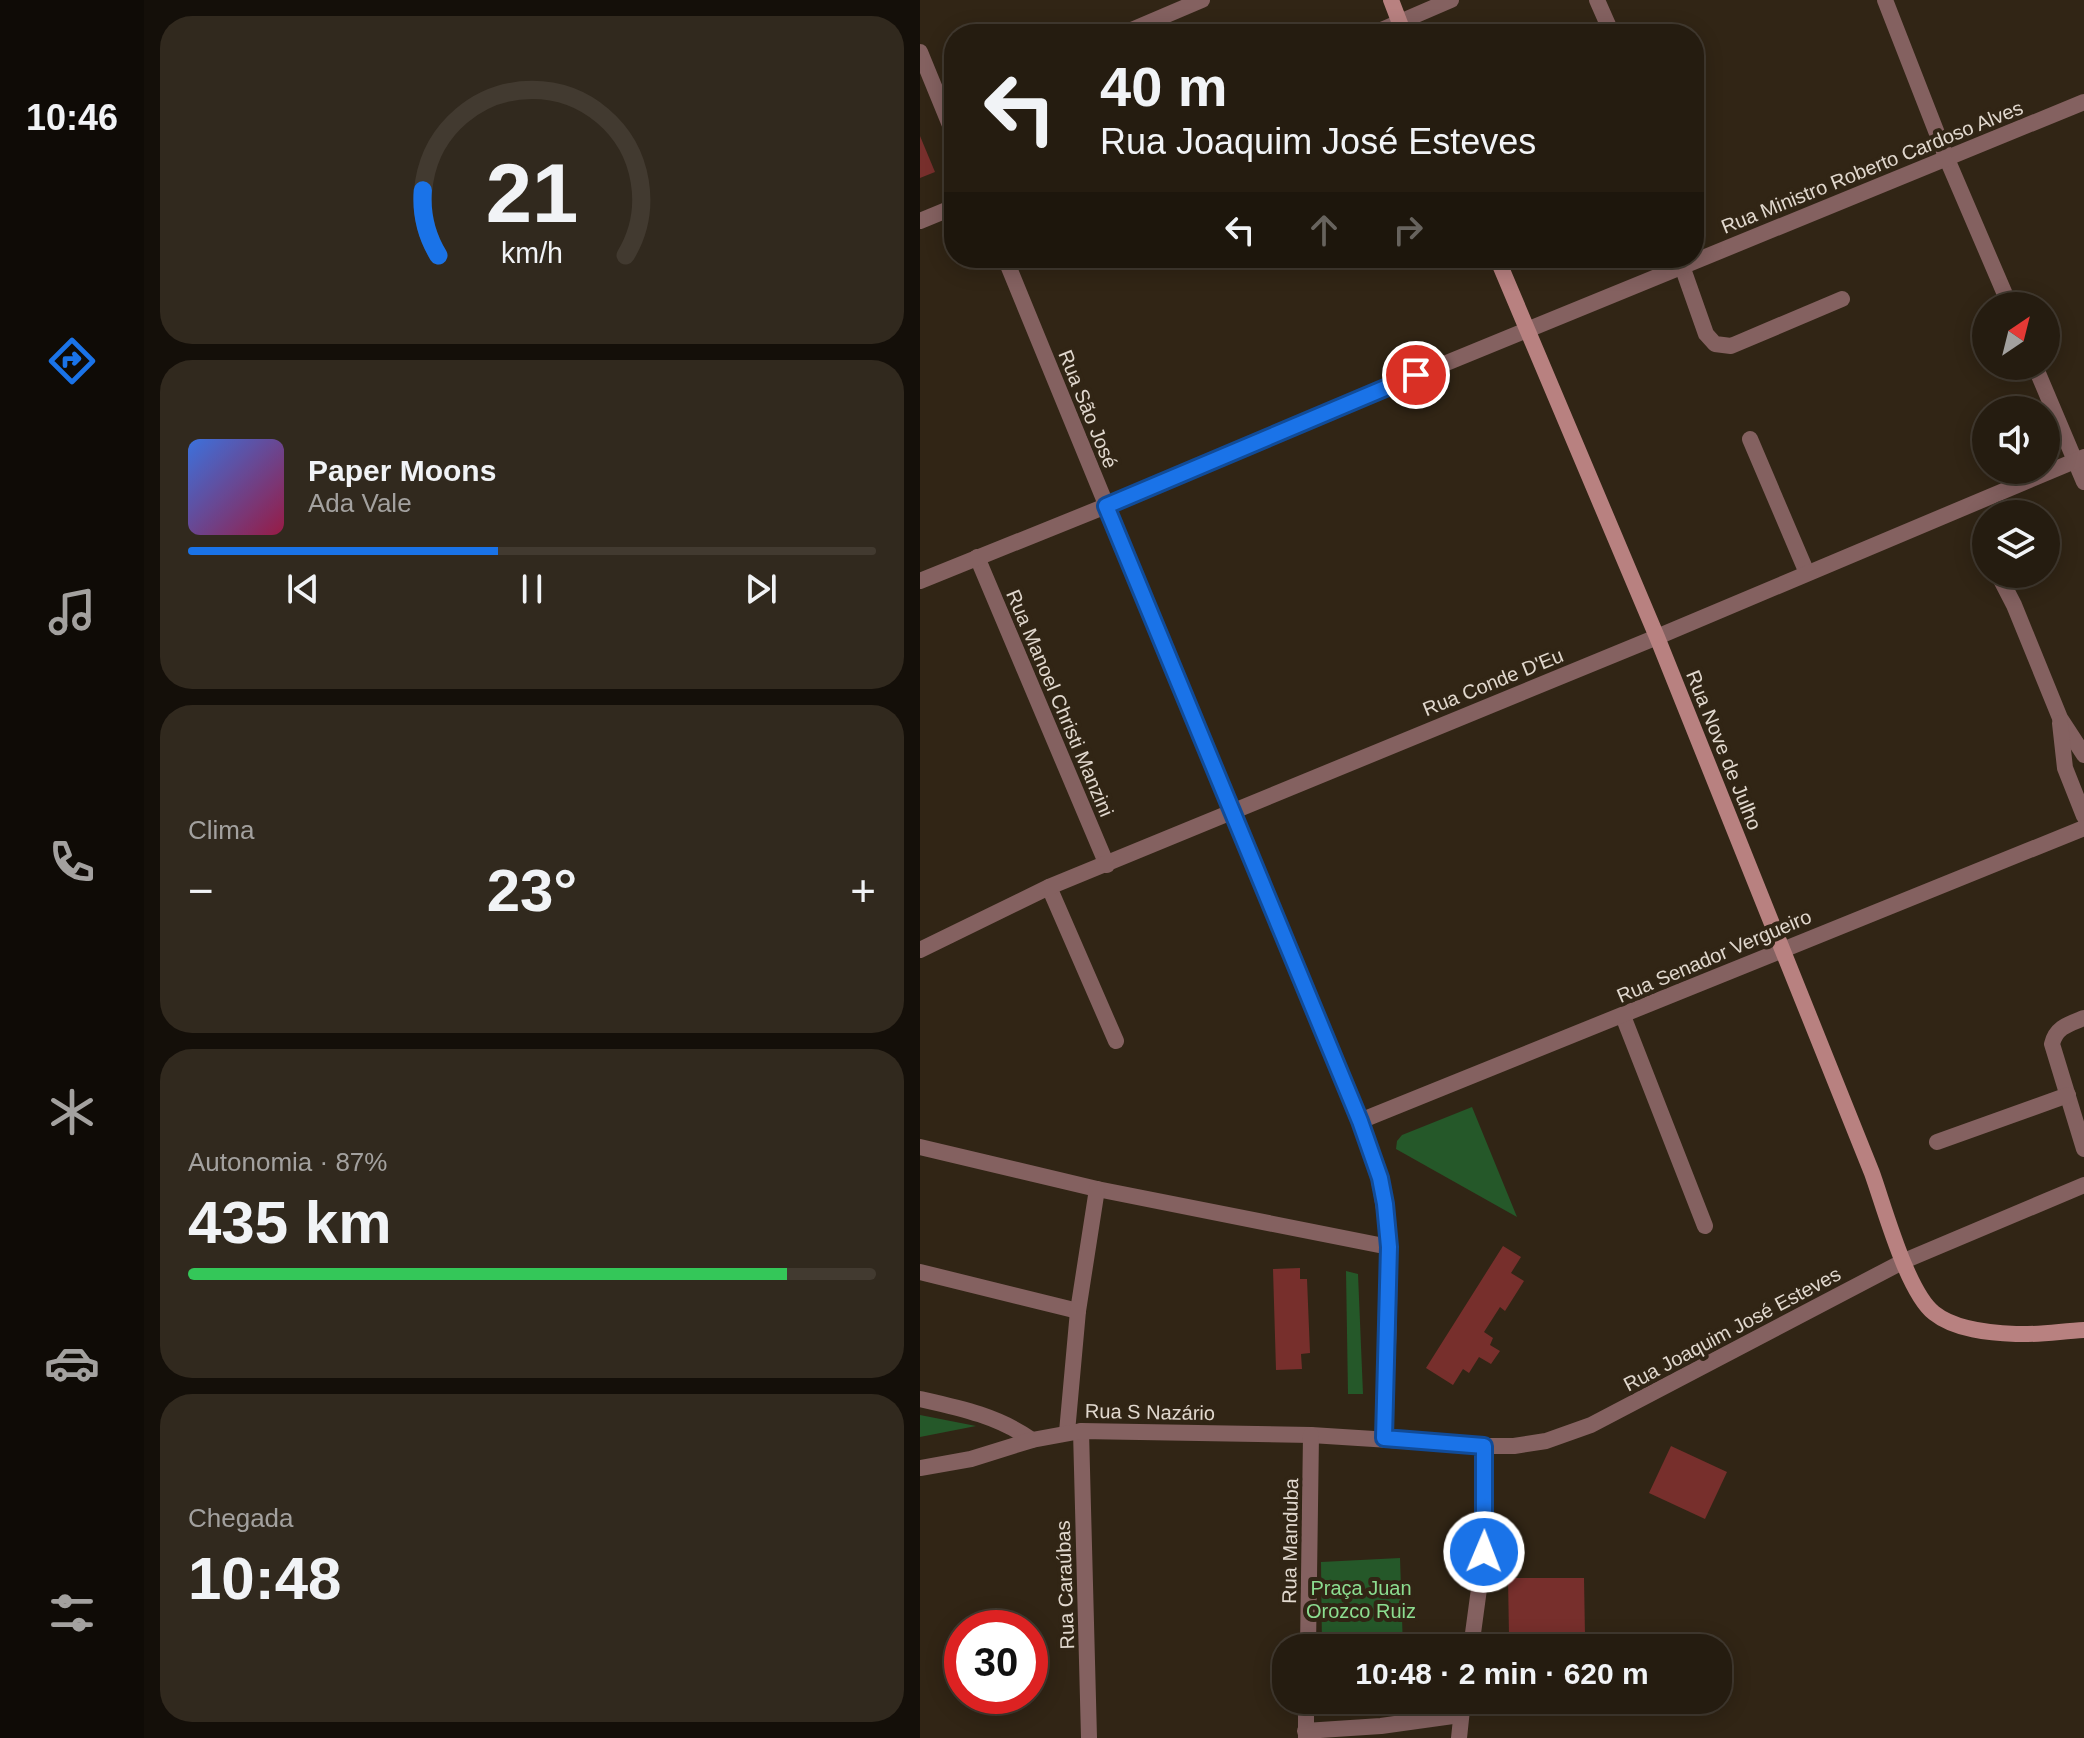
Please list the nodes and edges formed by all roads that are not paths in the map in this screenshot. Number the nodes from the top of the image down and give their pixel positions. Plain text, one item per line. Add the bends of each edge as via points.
1 (1202, 0) edge
2 (1391, 0) edge
3 (1451, 0) edge
4 (1597, 0) edge
5 (1885, 0) edge
6 (1146, 24) edge
7 (1400, 24) edge
8 (1409, 24) edge
9 (1608, 24) edge
10 (920, 52) edge
11 (2084, 102) edge
12 (944, 111) edge
13 (1947, 159) junction
14 (944, 211) edge
15 (920, 221) edge
16 (1704, 257) edge
17 (1009, 268) edge
18 (1501, 268) edge
19 (1677, 268) edge
20 (1683, 268) edge
21 (2004, 292) edge
22 (1842, 299) dead end
23 (1527, 329) junction
24 (2042, 380) edge
25 (1750, 439) dead end
26 (2080, 458) edge
27 (2084, 482) edge
28 (1106, 506) junction
29 (977, 557) junction
30 (1807, 573) junction
31 (920, 581) edge
32 (2005, 588) edge
33 (1657, 637) junction
34 (2060, 718) junction
35 (2084, 755) edge
36 (1232, 811) junction
37 (2084, 816) edge
38 (2084, 828) edge
39 (1107, 865) junction
40 (1049, 887) junction
41 (1782, 948) junction
42 (920, 950) edge
43 (1623, 1016) junction
44 (2084, 1018) edge
45 (1116, 1041) dead end
46 (2068, 1095) junction
47 (1360, 1121) junction
48 (1937, 1142) dead end
49 (920, 1147) edge
50 (2084, 1149) edge
51 (2084, 1185) edge
52 (1097, 1189) junction
53 (1705, 1226) dead end
54 (1389, 1247) junction
55 (1904, 1261) junction
56 (920, 1272) edge
57 (1078, 1311) junction
58 (2084, 1330) edge
59 (920, 1399) edge
60 (1074, 1431) junction
61 (1311, 1435) junction
62 (1384, 1438) junction
63 (1032, 1440) junction
64 (1484, 1446) junction
65 (920, 1468) edge
66 (1308, 1634) edge
67 (1473, 1634) edge
68 (1306, 1714) edge
69 (1434, 1714) edge
70 (1461, 1714) edge
71 (1306, 1735) edge
72 (1089, 1738) edge
73 (1459, 1738) edge

1 - 6 street
2 - 7 street
3 - 8 street
4 - 9 street
5 - 13 street
10 - 12 street
11 - 13 street, Rua Ministro Roberto Cardoso Alves
13 - 16 street, Rua Ministro Roberto Cardoso Alves
13 - 21 street
14 - 15 street
17 - 28 street, Rua São José
18 - 23 street, Rua Nove de Julho
19 - 23 street, Rua Ministro Roberto Cardoso Alves
20 - 22 street via 1706,334 1715,344 1731,346
23 - 28 street, Rua Ministro Roberto Cardoso Alves
23 - 33 street, Rua Nove de Julho
24 - 26 street
25 - 30 street
26 - 27 street
26 - 30 street, Rua Conde D'Eu
28 - 29 street, Rua Ministro Roberto Cardoso Alves
28 - 36 street, Rua São José
29 - 31 street, Rua Ministro Roberto Cardoso Alves
29 - 39 street, Rua Manoel Christi Manzini
30 - 33 street, Rua Conde D'Eu
32 - 34 street
33 - 36 street, Rua Conde D'Eu
33 - 41 street, Rua Nove de Julho
34 - 35 street
34 - 37 street via 2065,768
36 - 39 street, Rua Conde D'Eu
36 - 47 street, Rua São José
38 - 41 street, Rua Senador Vergueiro
39 - 40 street, Rua Conde D'Eu
40 - 42 street, Rua Conde D'Eu
40 - 45 street
41 - 43 street, Rua Senador Vergueiro
41 - 55 street, Rua Nove de Julho
43 - 47 street, Rua Senador Vergueiro
43 - 53 street
44 - 46 street via 2062,1027 2052,1044
46 - 48 street
46 - 50 street
47 - 54 street, Rua São José via 1380,1178
49 - 52 street
51 - 55 street, Rua Joaquim José Esteves
52 - 54 street
52 - 57 street, Rua Caraúbas
54 - 62 street, Rua São José
55 - 58 street, Rua Nove de Julho via 1932,1312 1958,1325 2020,1334
55 - 64 street, Rua Joaquim José Esteves via 1591,1425 1546,1441
56 - 57 street
57 - 60 street, Rua Caraúbas
59 - 63 street via 994,1419
60 - 61 street, Rua S Nazário
60 - 63 street, Rua S Nazário
60 - 72 street, Rua Caraúbas
61 - 62 street, Rua S Nazário
61 - 66 street, Rua Manduba
62 - 64 street, Rua Joaquim José Esteves
63 - 65 street, Rua S Nazário
64 - 67 street via 1484,1552
68 - 71 street
69 - 71 street
70 - 73 street

